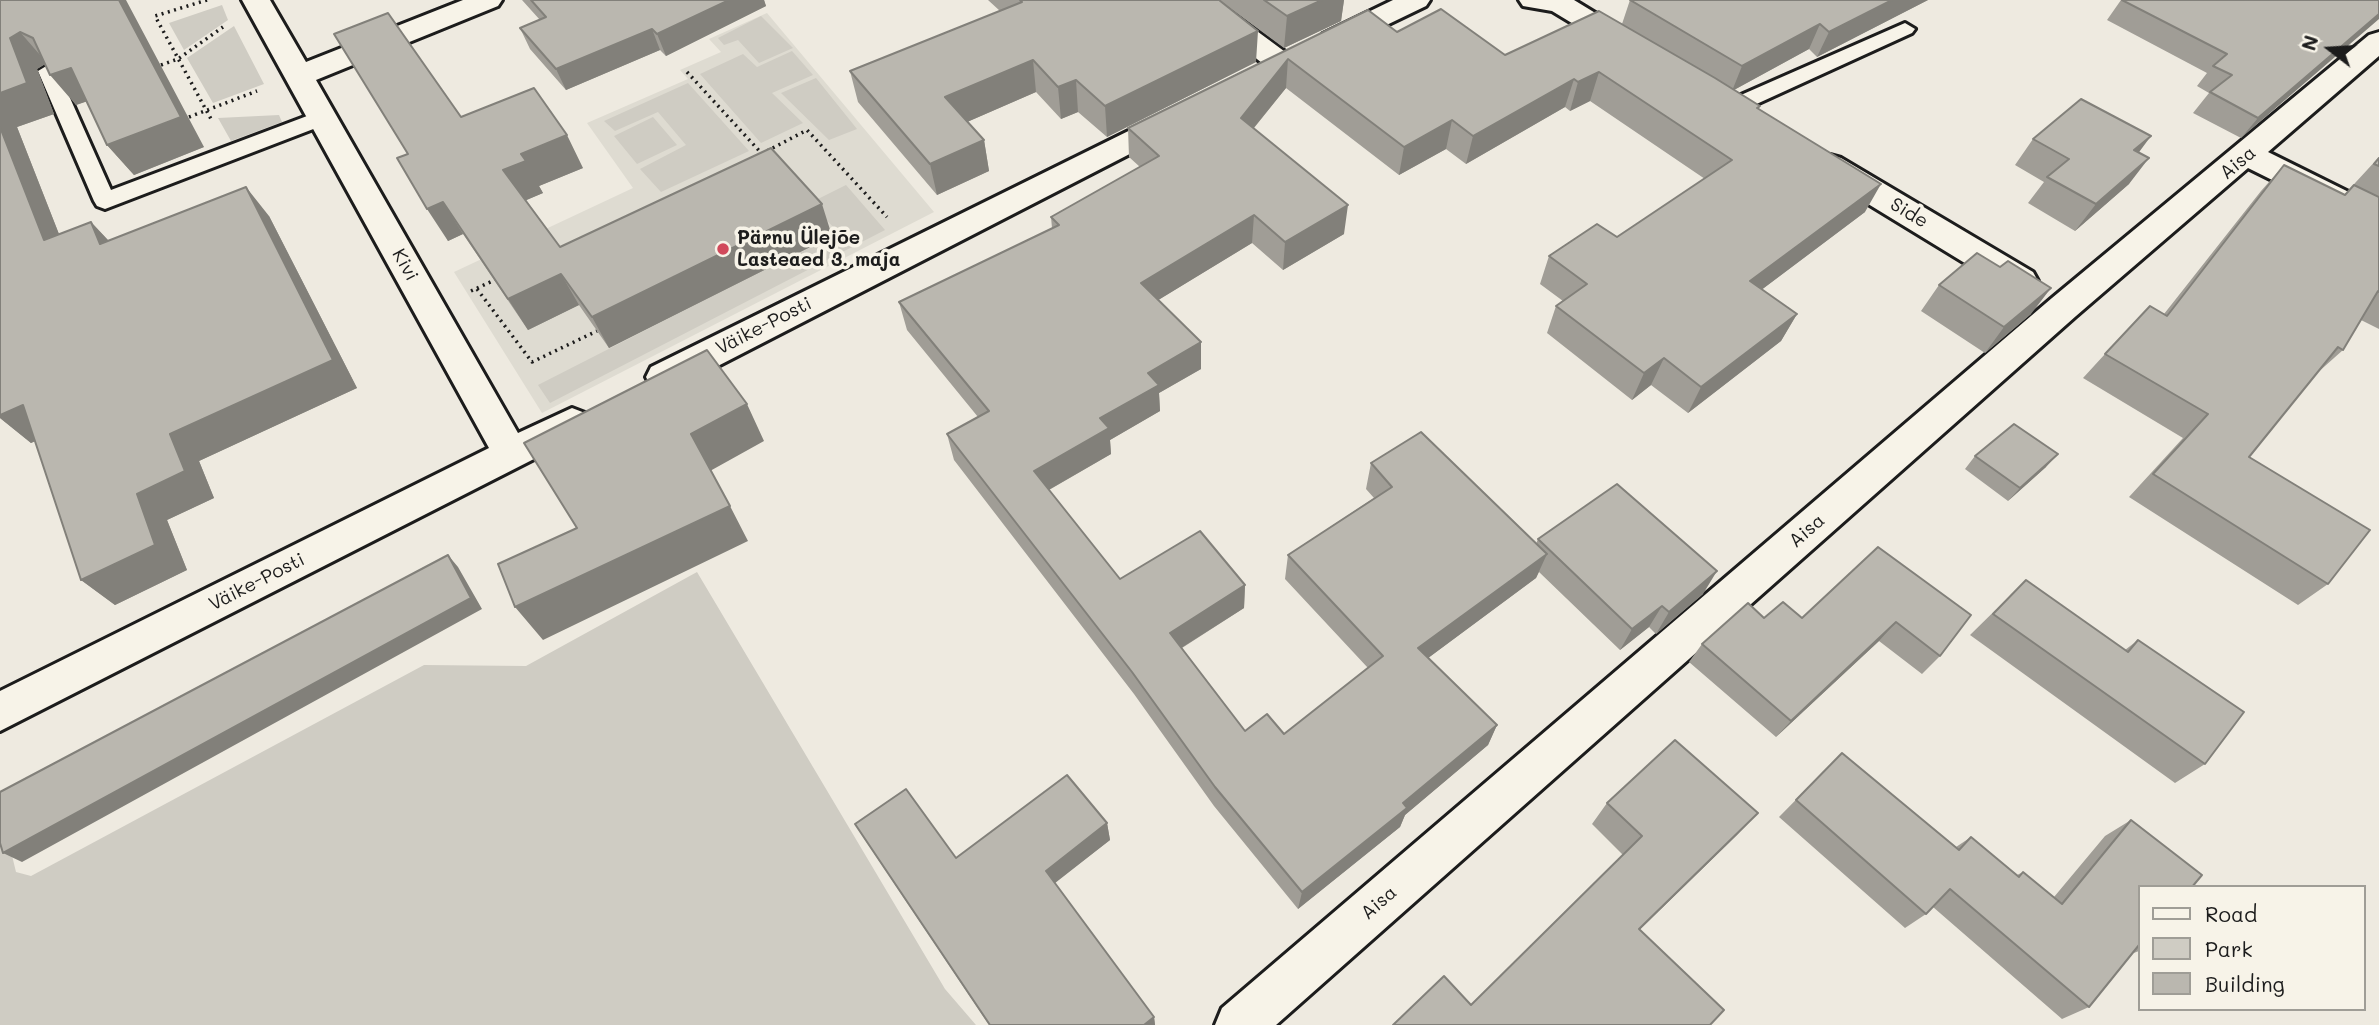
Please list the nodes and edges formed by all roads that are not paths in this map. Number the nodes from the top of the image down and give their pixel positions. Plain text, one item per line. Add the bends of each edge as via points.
1 (256, 0) edge
2 (488, 0) edge
3 (1197, 0) edge
4 (1416, 0) edge
5 (1533, 0) edge
6 (1905, 29) dead end
7 (2379, 41) edge
8 (1651, 58) edge
9 (48, 71) edge
10 (299, 76) junction
11 (1720, 100) joint
12 (1207, 102) edge
13 (322, 118) junction
14 (1766, 128) edge
15 (1801, 149) edge
16 (2248, 155) junction
17 (2379, 220) edge
18 (2064, 307) junction
19 (635, 391) edge
20 (598, 410) edge
21 (511, 454) junction
22 (0, 712) edge
23 (1239, 1025) edge

1 - 10 street, Kivi
2 - 10 street
3 - 4 street via 1269,71
5 - 8 street via 1559,3
6 - 11 lane
7 - 16 street, Aisa
9 - 13 lane via 105,201
10 - 13 street, Kivi
11 - 14 street
12 - 19 street, Väike-Posti
13 - 21 street, Kivi
15 - 18 street, Side
16 - 17 street
16 - 18 street, Aisa
18 - 23 street, Aisa
20 - 21 street, Väike-Posti
21 - 22 street, Väike-Posti

